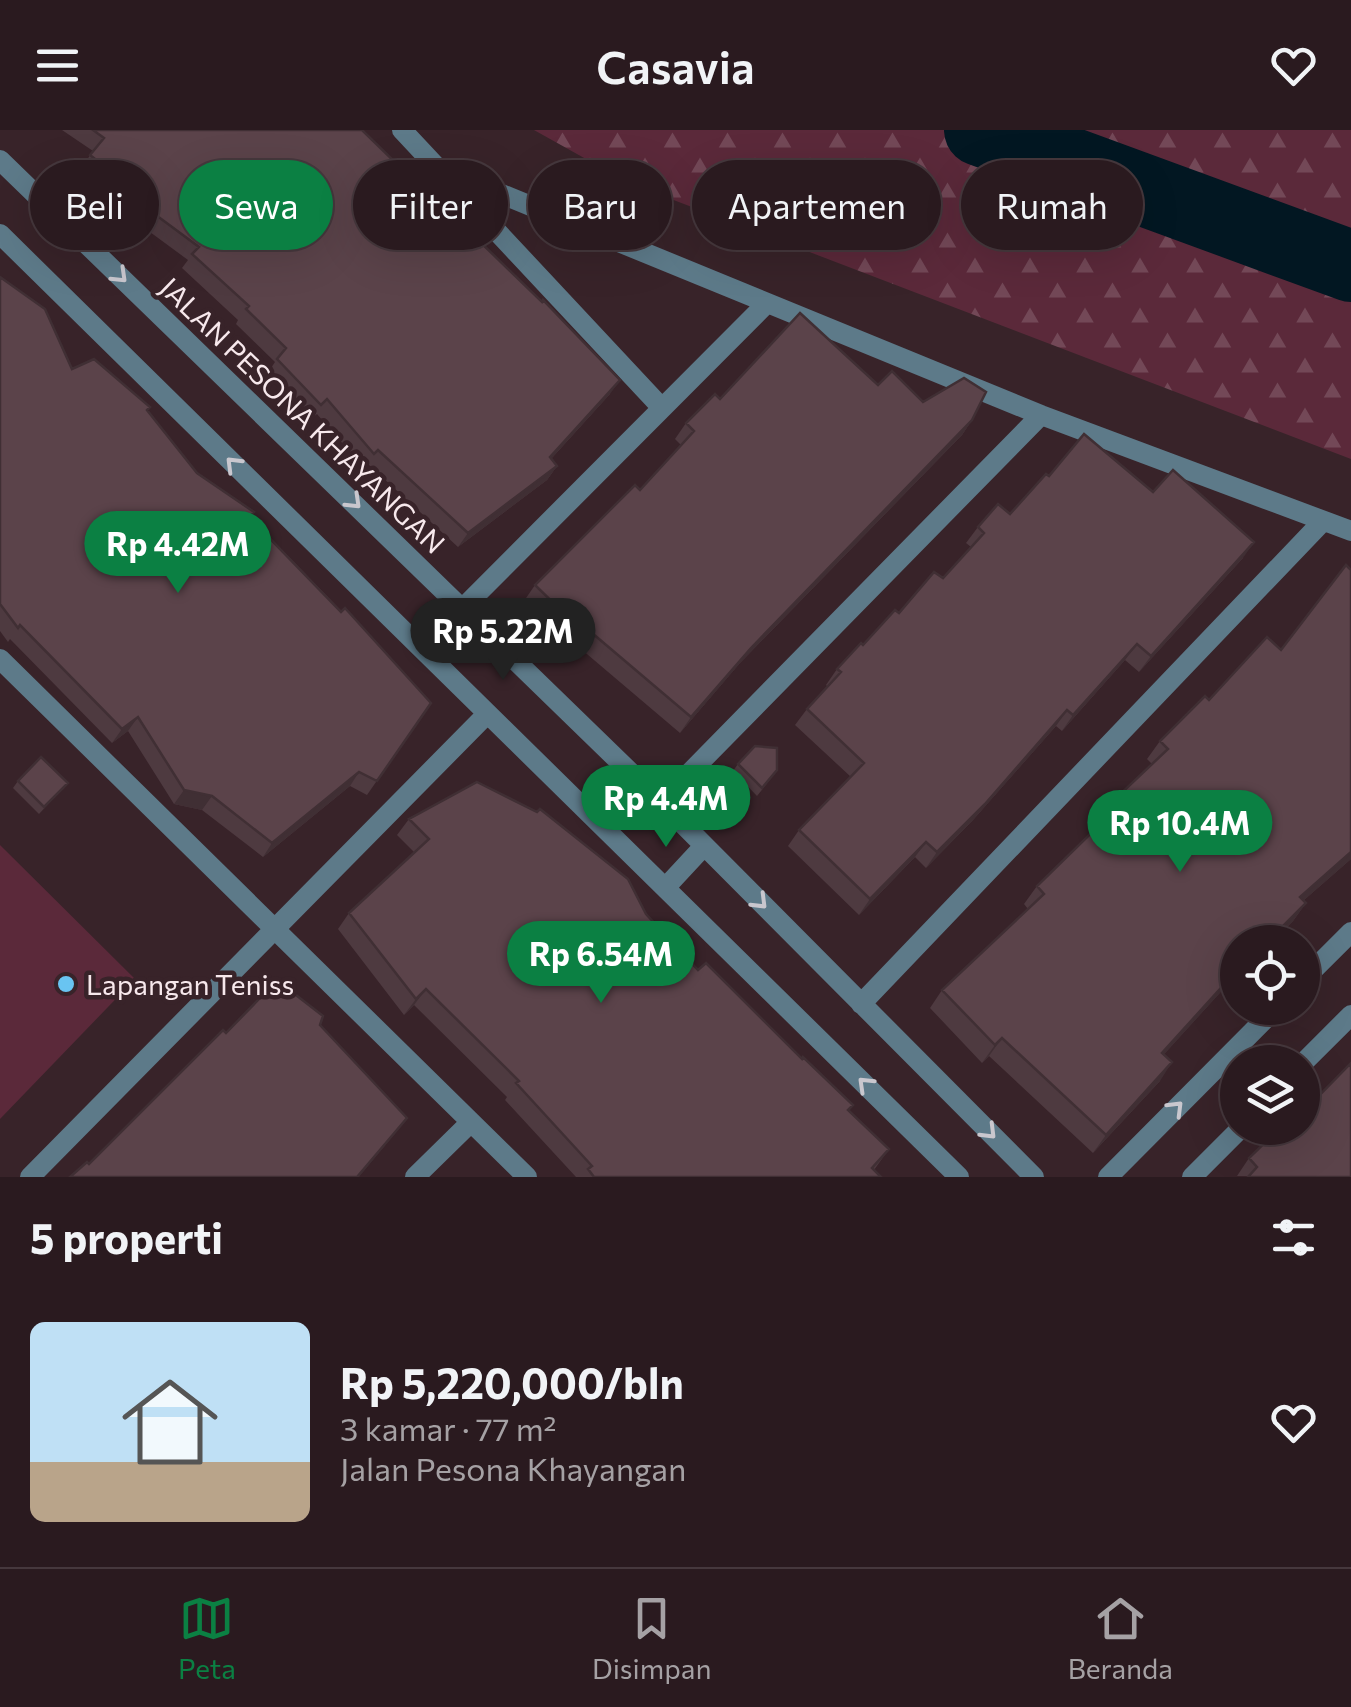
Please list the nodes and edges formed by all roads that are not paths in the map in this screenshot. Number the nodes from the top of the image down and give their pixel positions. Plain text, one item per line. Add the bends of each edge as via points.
1 (402, 130) edge
2 (0, 160) edge
3 (430, 160) edge
4 (508, 197) edge
5 (0, 234) edge
6 (508, 243) edge
7 (767, 303) junction
8 (662, 407) junction
9 (1041, 415) junction
10 (1323, 522) junction
11 (1351, 531) edge
12 (463, 608) junction
13 (0, 659) edge
14 (486, 714) junction
15 (660, 802) junction
16 (704, 846) junction
17 (664, 888) junction
18 (274, 929) junction
19 (1351, 932) edge
20 (1320, 963) edge
21 (861, 1004) junction
22 (1351, 1015) edge
23 (1259, 1025) edge
24 (1320, 1046) edge
25 (471, 1122) junction
26 (1223, 1145) edge
27 (30, 1177) edge
28 (416, 1177) edge
29 (526, 1177) edge
30 (959, 1177) edge
31 (1034, 1177) edge
32 (1108, 1177) edge
33 (1192, 1177) edge

1 - 3 street
2 -> 12 street, JALAN PESONA KHAYANGAN
4 - 7 street
14 -> 5 street
6 - 8 street
7 - 8 street
7 - 9 street
8 - 12 street
9 - 10 street
9 - 15 street
10 - 11 street
10 - 21 street
12 - 15 street, JALAN PESONA KHAYANGAN
13 - 18 street
14 - 17 street
14 - 18 street
15 - 16 street, JALAN PESONA KHAYANGAN
16 - 17 street
16 -> 21 street, JALAN PESONA KHAYANGAN
30 -> 17 street
18 - 25 street
18 - 27 street
19 - 20 street
21 -> 31 street, JALAN PESONA KHAYANGAN
22 - 24 street
32 -> 23 street
25 - 28 street
25 - 29 street
26 - 33 street

